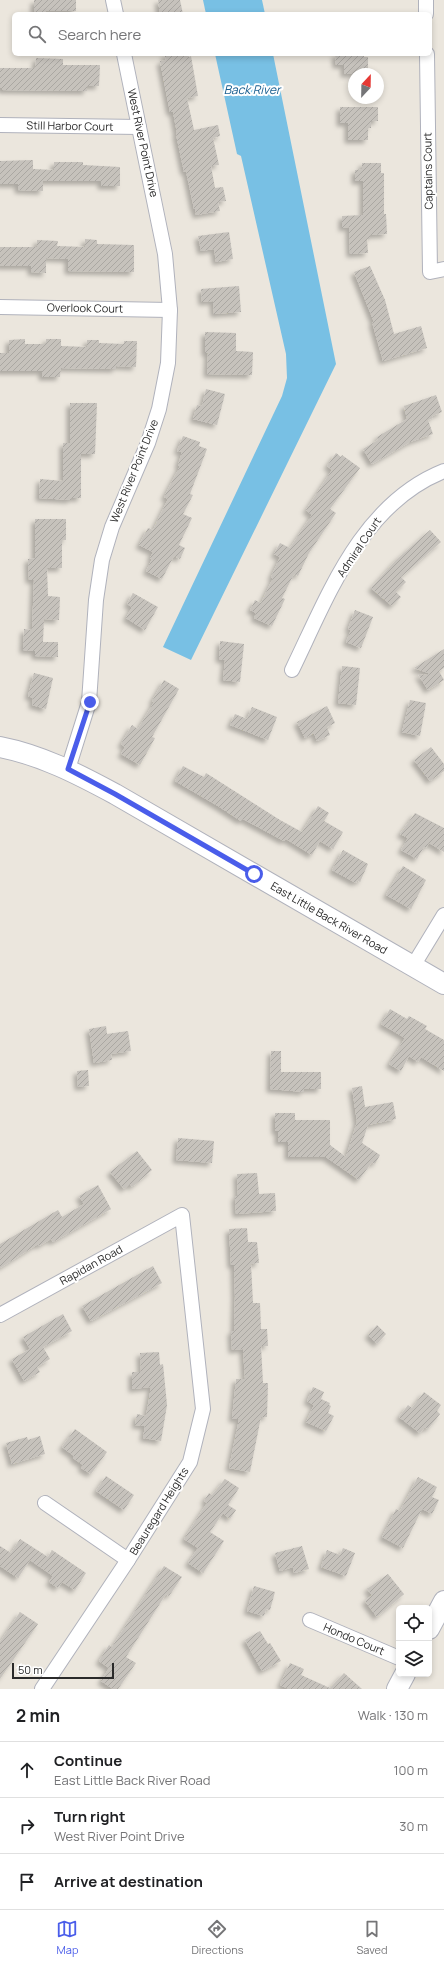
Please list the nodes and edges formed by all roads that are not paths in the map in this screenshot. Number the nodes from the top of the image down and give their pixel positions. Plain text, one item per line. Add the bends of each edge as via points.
1 (113, 0) edge
2 (426, 0) edge
3 (116, 12) edge
4 (426, 12) edge
5 (124, 56) edge
6 (427, 56) edge
7 (0, 125) edge
8 (139, 127) junction
9 (444, 269) edge
10 (0, 306) edge
11 (170, 310) junction
12 (444, 471) edge
13 (292, 670) dead end
14 (0, 747) edge
15 (68, 769) junction
16 (444, 916) edge
17 (413, 966) junction
18 (444, 984) edge
19 (182, 1215) joint
20 (0, 1315) edge
21 (45, 1503) dead end
22 (128, 1560) junction
23 (444, 1601) edge
24 (310, 1620) dead end
25 (432, 1623) edge
26 (396, 1657) edge
27 (403, 1677) edge
28 (42, 1689) edge
29 (397, 1689) edge

1 - 3 street
2 - 4 street
5 - 8 street, West River Point Drive
6 - 9 street, Captains Court via 430,272
7 - 8 street, Still Harbor Court
8 - 11 street, West River Point Drive via 165,254
10 - 11 street, Overlook Court
11 - 15 street, West River Point Drive via 168,363 159,409 148,443 112,526 102,560 96,600 90,702
12 - 13 street, Admiral Court via 411,489 382,514 362,537 343,566
14 - 15 street, East Little Back River Road via 35,756
15 - 17 street, East Little Back River Road
16 - 17 street
17 - 18 street, East Little Back River Road
19 - 20 street, Rapidan Road
19 - 22 street, Beauregard Heights via 203,1409 190,1462
21 - 22 street
22 - 28 street, Beauregard Heights
23 - 25 street
24 - 26 street, Hondo Court
27 - 29 street

